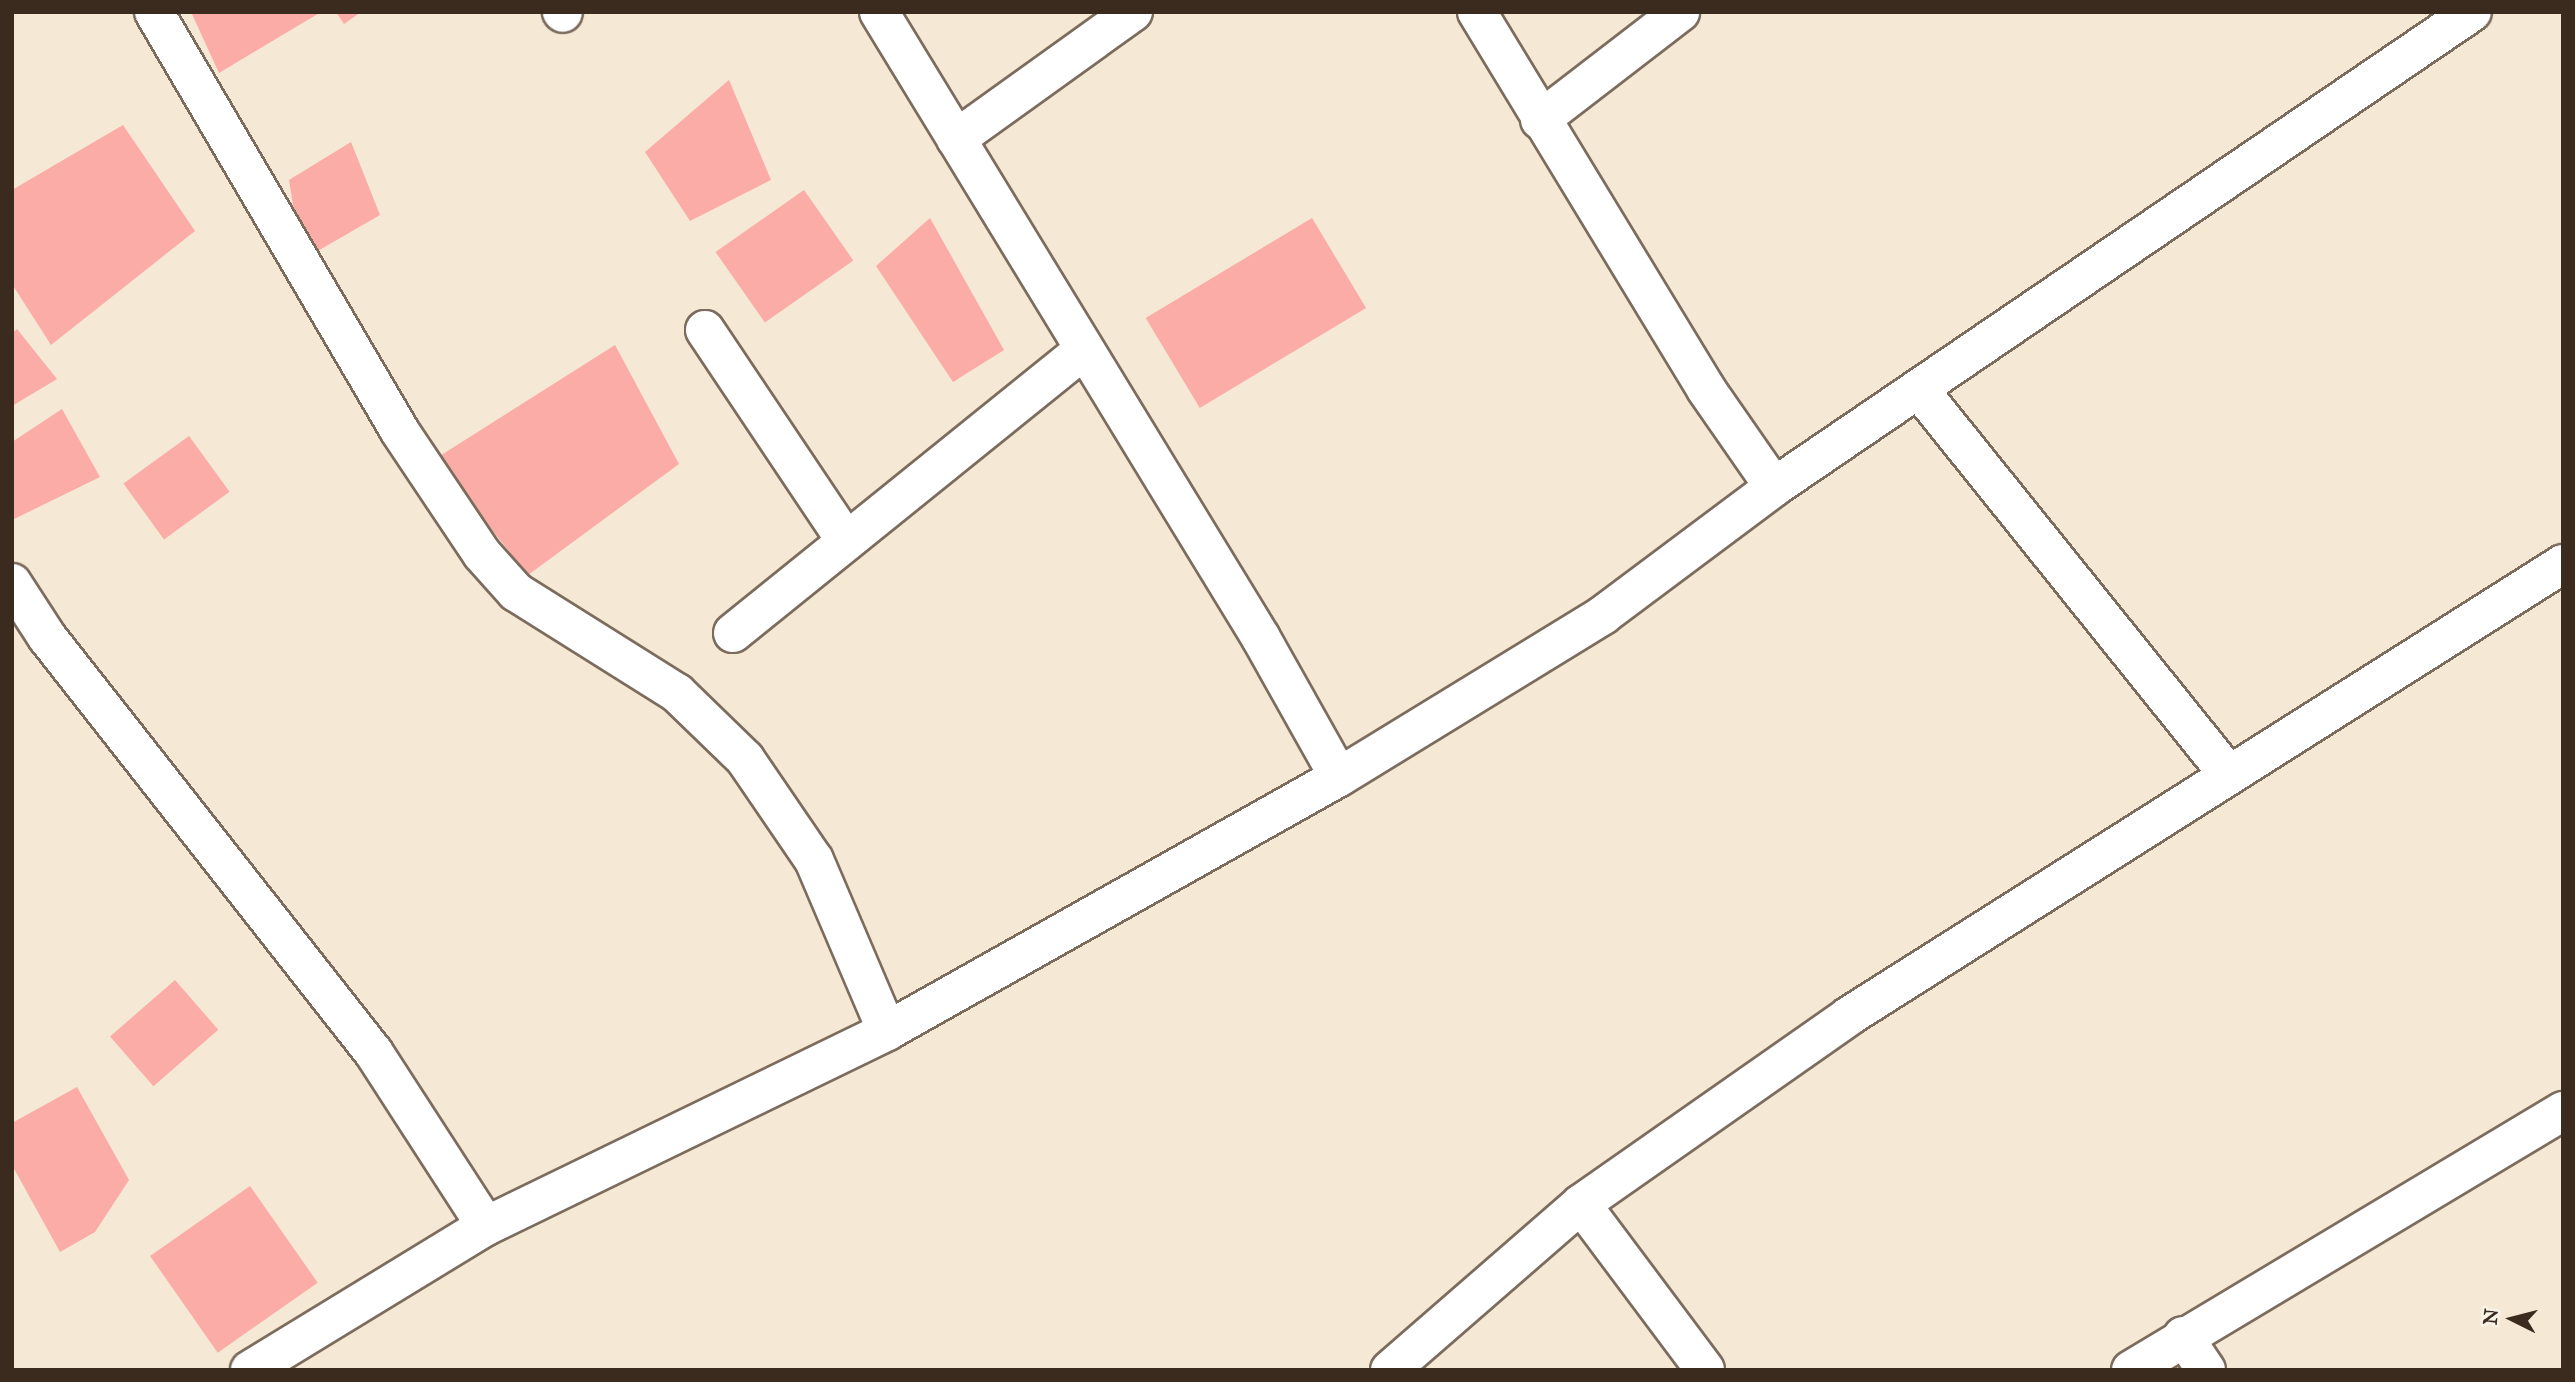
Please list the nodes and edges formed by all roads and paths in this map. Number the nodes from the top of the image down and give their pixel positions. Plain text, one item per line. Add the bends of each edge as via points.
1 (154, 12) edge
2 (879, 12) edge
3 (1133, 12) edge
4 (1477, 12) edge
5 (1680, 12) edge
6 (2472, 12) edge
7 (1540, 120) junction
8 (956, 139) junction
9 (705, 330) dead end
10 (1084, 350) junction
11 (1921, 392) junction
12 (1773, 487) junction
13 (846, 541) junction
14 (2563, 564) edge
15 (12, 583) edge
16 (733, 632) dead end
17 (2228, 774) junction
18 (1339, 777) junction
19 (887, 1031) junction
20 (2563, 1111) edge
21 (1581, 1204) junction
22 (486, 1226) junction
23 (2183, 1336) junction
24 (250, 1370) edge
25 (1391, 1370) edge
26 (1705, 1370) edge
27 (2130, 1370) edge
28 (2206, 1370) edge

1 - 19 street via 399,430 482,554 516,592 677,693 745,760 814,860
2 - 8 street
3 - 8 street
4 - 7 street
5 - 7 street
6 - 11 street via 2221,178
7 - 12 street
8 - 10 street
9 - 13 street
10 - 13 street
10 - 18 street
11 - 12 street
11 - 17 street
12 - 18 street via 1603,615
13 - 16 street
14 - 17 street
15 - 22 street via 47,637 374,1053
17 - 21 street via 1849,1016
18 - 19 street
19 - 22 street
20 - 23 street
21 - 25 street
21 - 26 street
22 - 24 street
23 - 27 street
23 - 28 street

